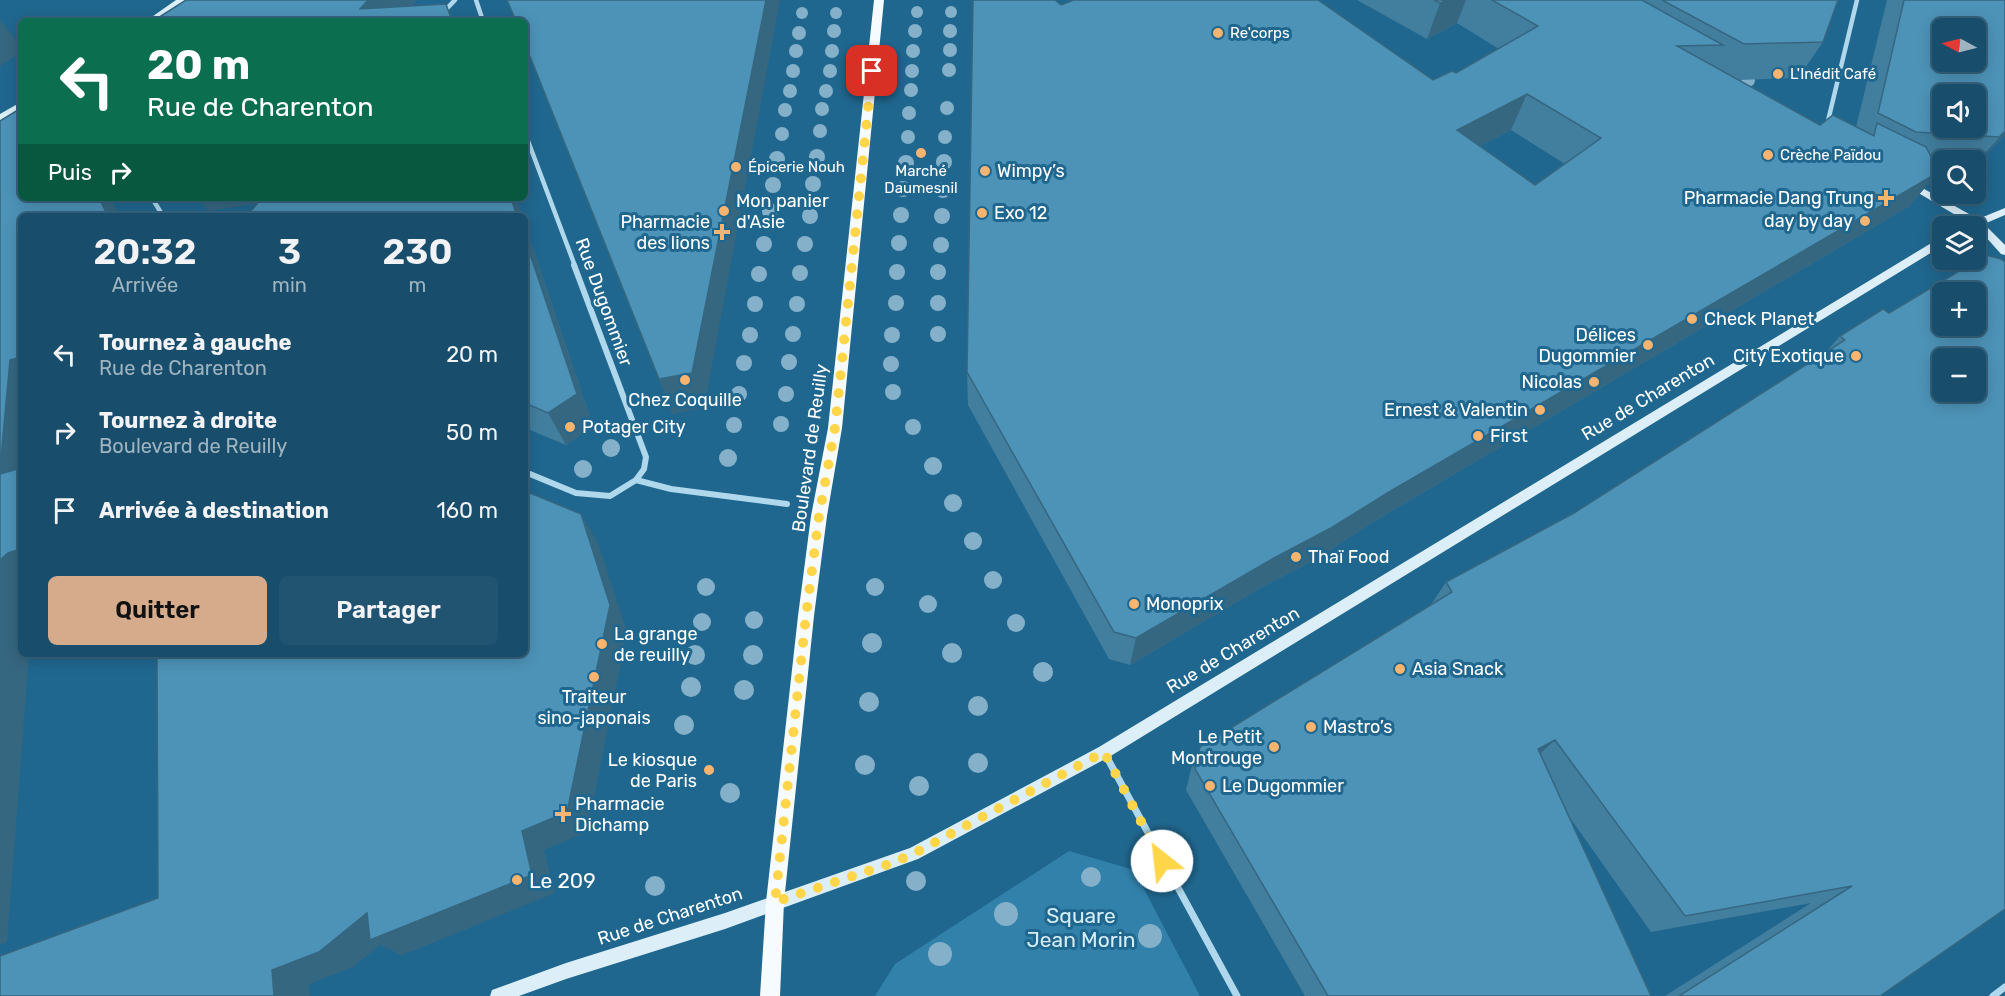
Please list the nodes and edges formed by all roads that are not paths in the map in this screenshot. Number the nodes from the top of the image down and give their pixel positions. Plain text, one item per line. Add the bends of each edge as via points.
1 (182, 0) edge
2 (455, 0) edge
3 (476, 0) edge
4 (879, 0) edge
5 (1857, 0) edge
6 (155, 18) edge
7 (438, 18) edge
8 (482, 18) edge
9 (18, 107) edge
10 (0, 118) edge
11 (1826, 130) edge
12 (528, 141) edge
13 (1896, 176) edge
14 (2005, 211) edge
15 (1960, 216) edge
16 (1986, 220) edge
17 (1986, 235) edge
18 (1932, 248) edge
19 (2005, 251) edge
20 (528, 473) edge
21 (636, 480) junction
22 (787, 504) dead end
23 (1104, 752) junction
24 (775, 902) junction
25 (2005, 987) edge
26 (498, 996) edge
27 (770, 996) edge
28 (1237, 996) edge
29 (1993, 996) edge

1 - 6 street
2 - 7 street
3 - 8 street
4 - 24 main road, Boulevard de Reuilly via 835,428 806,616
5 - 11 street
9 - 10 street
12 - 21 street, Rue Dugommier via 646,457
13 - 15 street
14 - 16 street
17 - 19 street
18 - 23 street, Rue de Charenton
20 - 21 street via 576,493 610,496
21 - 22 street via 671,489
23 - 24 street, Rue de Charenton via 913,854
23 - 28 street
24 - 26 street, Rue de Charenton
24 - 27 main road, Boulevard de Reuilly
25 - 29 street

